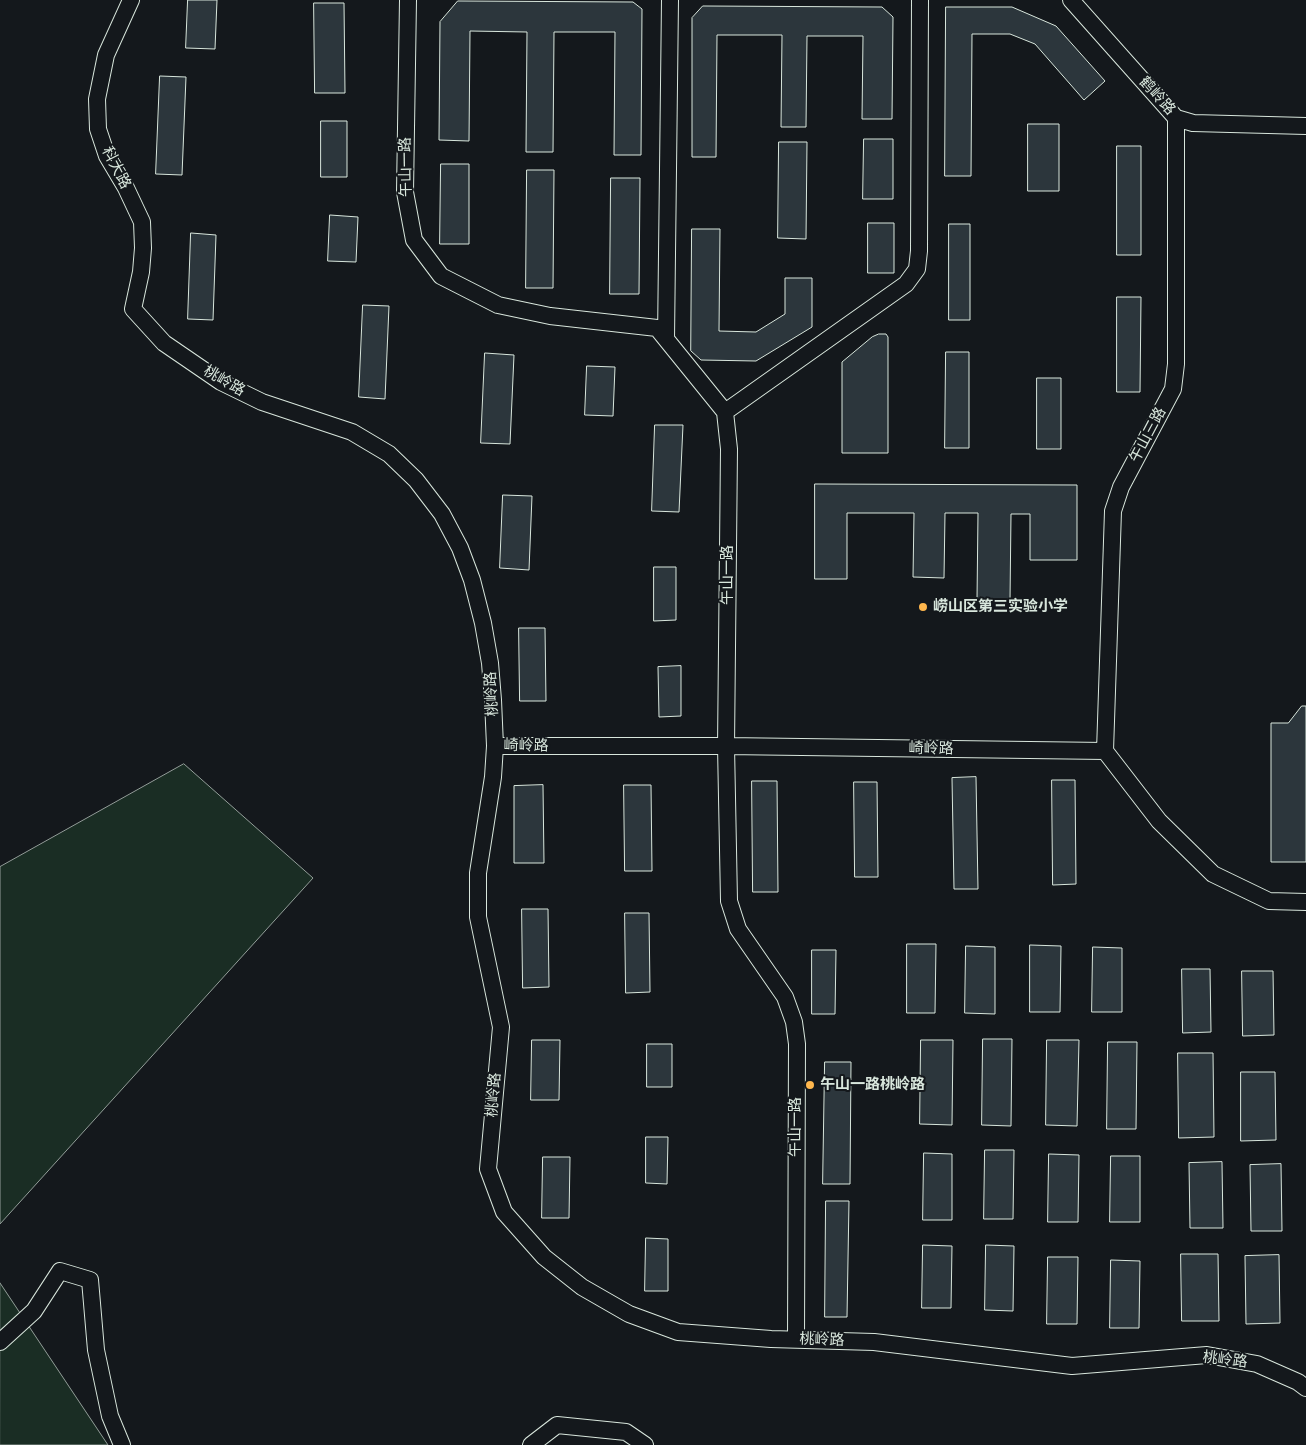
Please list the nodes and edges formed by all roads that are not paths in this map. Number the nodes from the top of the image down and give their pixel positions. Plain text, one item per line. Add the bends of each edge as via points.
1 (130, 0) edge
2 (408, 0) edge
3 (670, 0) edge
4 (920, 0) edge
5 (1071, 0) edge
6 (1176, 118) junction
7 (1306, 126) edge
8 (133, 309) joint
9 (666, 339) junction
10 (725, 412) junction
11 (495, 746) junction
12 (726, 746) junction
13 (1105, 751) junction
14 (1306, 902) edge
15 (796, 1340) junction
16 (0, 1342) edge
17 (1306, 1388) edge
18 (122, 1445) edge
19 (531, 1445) edge
20 (645, 1445) edge

1 - 8 street, 科大路 via 106,55 97,99 98,128 107,156 142,222 141,272
2 - 9 street, 午山一路 via 405,192 414,240 441,276 498,306 550,316 657,328
3 - 9 street
4 - 10 street via 917,269 906,284
5 - 6 street, 鹤岭路
6 - 7 street, 鹤岭路 via 1193,123
6 - 13 street, 午山三路 via 1176,364 1173,389 1121,488 1113,511
8 - 11 street, 桃岭路 via 164,343 221,382 262,402 352,432 389,454 416,480 442,514 472,580 490,663
9 - 10 street, 午山一路
10 - 12 street, 午山一路 via 729,449
11 - 12 street, 崎岭路
11 - 15 street, 桃岭路 via 478,873 478,917 501,1027 488,1169 504,1212 544,1257 582,1286 630,1314 678,1332
12 - 13 street, 崎岭路
12 - 15 street, 午山一路 via 729,901 738,929 785,997 794,1022
13 - 14 street via 1159,821 1213,874 1269,901
15 - 17 street, 桃岭路 via 874,1342 1072,1366 1207,1355 1257,1364
16 - 18 street via 34,1311 60,1271 90,1280 96,1350 110,1416
19 - 20 street via 557,1425 626,1432

